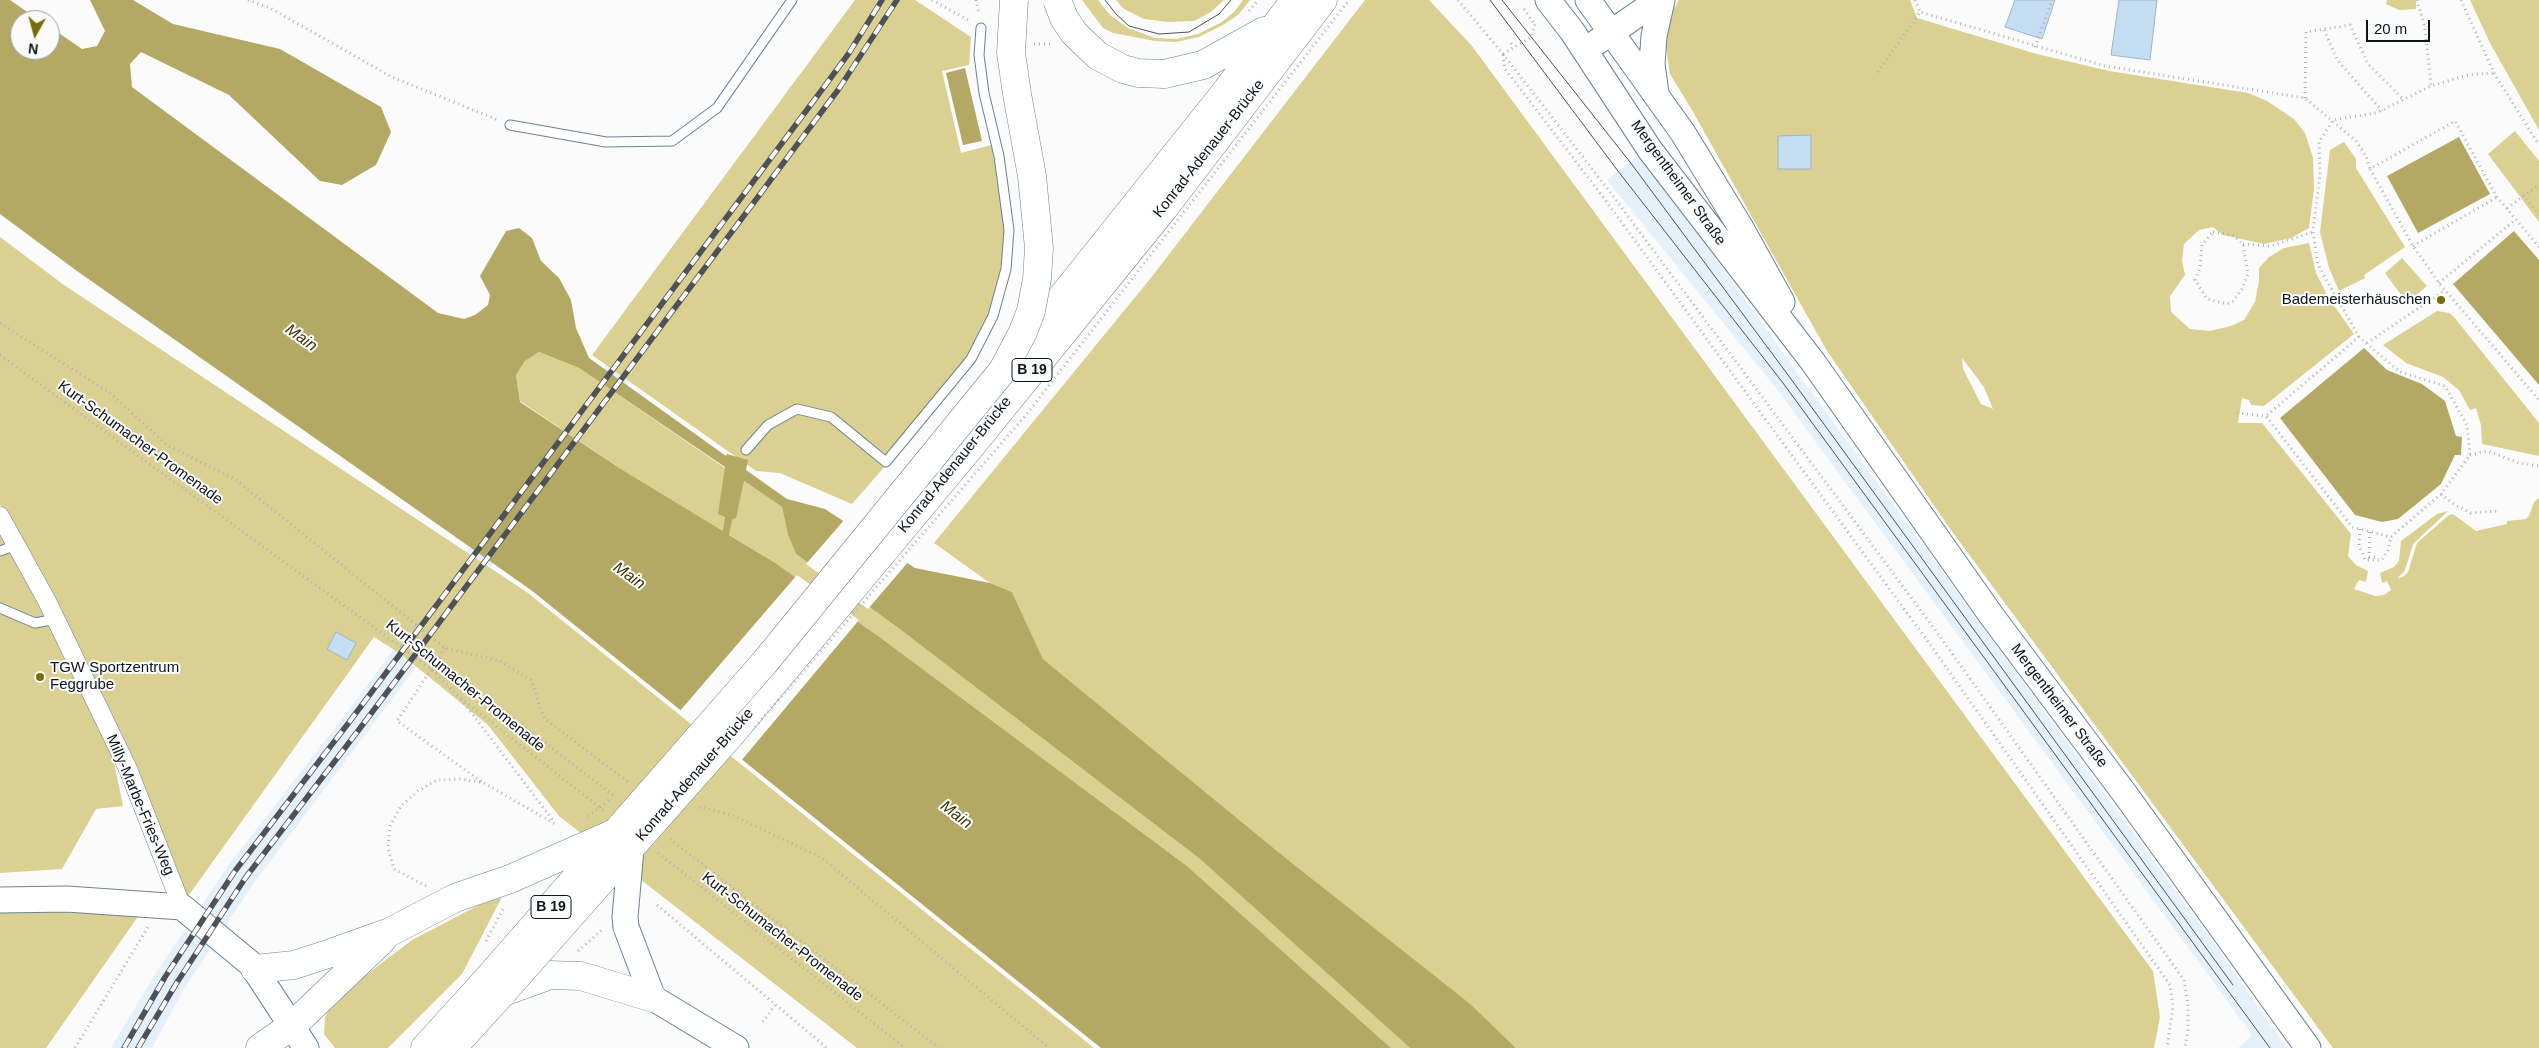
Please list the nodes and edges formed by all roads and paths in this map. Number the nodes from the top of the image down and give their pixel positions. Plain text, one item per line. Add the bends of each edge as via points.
1 (248, 0) edge
2 (792, 0) edge
3 (932, 0) edge
4 (1014, 0) edge
5 (1058, 0) edge
6 (1258, 0) edge
7 (1295, 0) edge
8 (1323, 0) edge
9 (1349, 0) edge
10 (1458, 0) edge
11 (1651, 0) edge
12 (1662, 0) edge
13 (1915, 0) edge
14 (2052, 0) edge
15 (2417, 0) edge
16 (2461, 0) edge
17 (1524, 9) dead end
18 (1545, 11) edge
19 (1603, 11) edge
20 (1247, 12) dead end
21 (1920, 12) junction
22 (1276, 24) junction
23 (1535, 25) junction
24 (981, 28) joint
25 (2324, 30) junction
26 (1578, 41) junction
27 (1032, 43) dead end
28 (1511, 43) dead end
29 (1056, 44) dead end
30 (1514, 47) junction
31 (2035, 47) junction
32 (1503, 54) junction
33 (1878, 72) dead end
34 (2494, 73) junction
35 (2431, 86) junction
36 (1656, 95) junction
37 (2305, 98) junction
38 (2404, 100) junction
39 (2382, 111) junction
40 (2333, 120) junction
41 (510, 125) joint
42 (2539, 144) edge
43 (2370, 169) junction
44 (2539, 185) edge
45 (2497, 196) junction
46 (2523, 196) junction
47 (2507, 208) junction
48 (2539, 216) edge
49 (2515, 220) junction
50 (2313, 232) junction
51 (2242, 244) junction
52 (2413, 246) junction
53 (2539, 247) edge
54 (2439, 283) junction
55 (2444, 291) junction
56 (0, 323) edge
57 (2359, 337) junction
58 (2367, 343) junction
59 (0, 355) edge
60 (1813, 362) junction
61 (1003, 370) junction
62 (2539, 400) edge
63 (2237, 414) dead end
64 (2266, 416) junction
65 (746, 450) dead end
66 (2470, 455) junction
67 (2539, 466) edge
68 (2441, 494) junction
69 (2498, 511) dead end
70 (0, 516) edge
71 (2360, 530) junction
72 (2370, 532) junction
73 (2391, 537) junction
74 (8, 548) edge
75 (2375, 557) dead end
76 (0, 608) edge
77 (56, 619) junction
78 (444, 648) junction
79 (431, 669) junction
80 (458, 694) junction
81 (753, 729) dead end
82 (635, 776) dead end
83 (484, 783) junction
84 (629, 783) dead end
85 (623, 789) dead end
86 (693, 806) dead end
87 (580, 821) dead end
88 (665, 835) dead end
89 (628, 836) junction
90 (510, 879) junction
91 (429, 887) dead end
92 (0, 900) edge
93 (657, 905) dead end
94 (171, 906) junction
95 (617, 926) junction
96 (390, 932) junction
97 (484, 946) dead end
98 (255, 969) junction
99 (559, 974) junction
100 (503, 992) junction
101 (653, 998) junction
102 (775, 1005) junction
103 (763, 1022) dead end
104 (299, 1037) edge
105 (76, 1048) edge
106 (260, 1048) edge
107 (424, 1048) edge
108 (452, 1048) edge
109 (736, 1048) edge
110 (827, 1048) edge
111 (905, 1048) edge
112 (939, 1048) edge
113 (1049, 1048) edge
114 (2167, 1048) edge
115 (2185, 1048) edge
116 (2308, 1048) edge

1 - 41 path via 270,8 392,77
2 - 41 lane via 716,108 672,141 606,142
3 - 24 path
4 - 61 main road, bridge via 1011,53 1032,176 1039,248 1031,311
5 - 22 main road, bridge via 1074,33 1098,56 1124,69 1152,75 1203,65
6 - 20 path
7 - 22 main road, B 19
8 - 89 main road, Konrad-Adenauer-Brücke / B 19, bridge via 1164,208 972,446
9 - 81 path, bridge via 1026,415
10 - 32 path
11 - 19 main road via 1647,8
12 - 36 main road via 1652,64
13 - 21 path
14 - 31 path
15 - 35 path via 2425,28
16 - 34 path
17 - 23 path
18 - 23 path
18 - 26 main road, Mergentheimer Straße
19 - 26 main road
19 - 36 main road, Mergentheimer Straße
21 - 31 path
21 - 33 path
22 - 61 main road, B 19, bridge via 1224,94
23 - 30 path via 1531,37
24 - 65 lane via 984,93 999,156 1009,230 1006,269 993,316 971,359 886,462 831,417 798,408 768,425
25 - 37 path via 2306,32
25 - 38 path via 2350,25 2368,64
25 - 39 path via 2338,61
26 - 60 main road, Mergentheimer Straße via 1650,150
27 - 29 path
28 - 30 path
30 - 32 path
31 - 37 path via 2105,66
32 - 114 path via 1505,69 1603,197 1930,643 2170,985 2173,1006
32 - 115 path via 1610,192 1933,628 2184,980 2188,1005
34 - 35 path via 2468,75
34 - 42 path
35 - 38 path
36 - 60 main road, Mergentheimer Straße via 1741,228
37 - 40 path
38 - 39 path
39 - 40 path
40 - 43 path via 2356,141
40 - 50 path via 2319,142 2320,174
43 - 45 path via 2455,121
43 - 52 path
44 - 46 path
45 - 47 path
45 - 52 path
46 - 47 path
46 - 48 path
47 - 49 path
49 - 53 path
49 - 54 path
50 - 51 path via 2271,246
50 - 57 path via 2318,265
51 - 51 path via 2248,274 2242,289 2233,301 2216,303 2207,298 2195,280 2200,268 2202,245 2214,232 2233,235
52 - 54 path
54 - 55 path
55 - 58 path
55 - 62 path
56 - 78 path via 110,393 167,445 236,480
57 - 58 path
57 - 64 path
58 - 66 path via 2400,372 2445,386 2467,425
59 - 79 path, Kurt-Schumacher-Promenade
60 - 116 main road, Mergentheimer Straße via 1991,615
61 - 89 main road, Konrad-Adenauer-Brücke / B 19, bridge
63 - 64 path
64 - 71 path via 2352,527
66 - 67 path via 2488,451
66 - 68 path
68 - 69 path via 2471,513
68 - 73 path
70 - 74 street, Milly-Marbe-Fries-Weg
71 - 72 path
71 - 73 path via 2359,545 2365,560 2382,560
72 - 73 path
72 - 75 path via 2369,557
74 - 77 street, Milly-Marbe-Fries-Weg
76 - 77 lane via 35,623
77 - 94 street, Milly-Marbe-Fries-Weg via 128,769
78 - 79 path
78 - 84 path via 500,661 531,680 544,718
79 - 80 path, Kurt-Schumacher-Promenade
79 - 83 path via 397,721
79 - 87 path, bridge via 516,720 617,797
80 - 83 path via 555,824
80 - 89 path, Kurt-Schumacher-Promenade
82 - 85 path
83 - 91 path via 461,778 437,780 418,790 401,806 390,826 388,848 394,869
86 - 113 path via 732,815 822,858
88 - 112 path
89 - 90 main road, bridge
89 - 95 main road, bridge via 625,917
89 - 100 main road, B 19, bridge
89 - 107 main road, B 19, bridge
89 - 111 path, Kurt-Schumacher-Promenade
90 - 96 main road via 455,898
90 - 97 path via 508,898
92 - 94 main road via 67,899
93 - 102 path
94 - 98 main road via 227,942
94 - 105 path
95 - 99 path via 560,968
95 - 101 main road
96 - 98 main road via 305,962
96 - 104 main road
98 - 104 main road
99 - 100 main road via 550,974
99 - 101 main road via 591,979
100 - 108 main road, B 19
101 - 109 main road
102 - 103 path
102 - 110 path
104 - 106 main road

